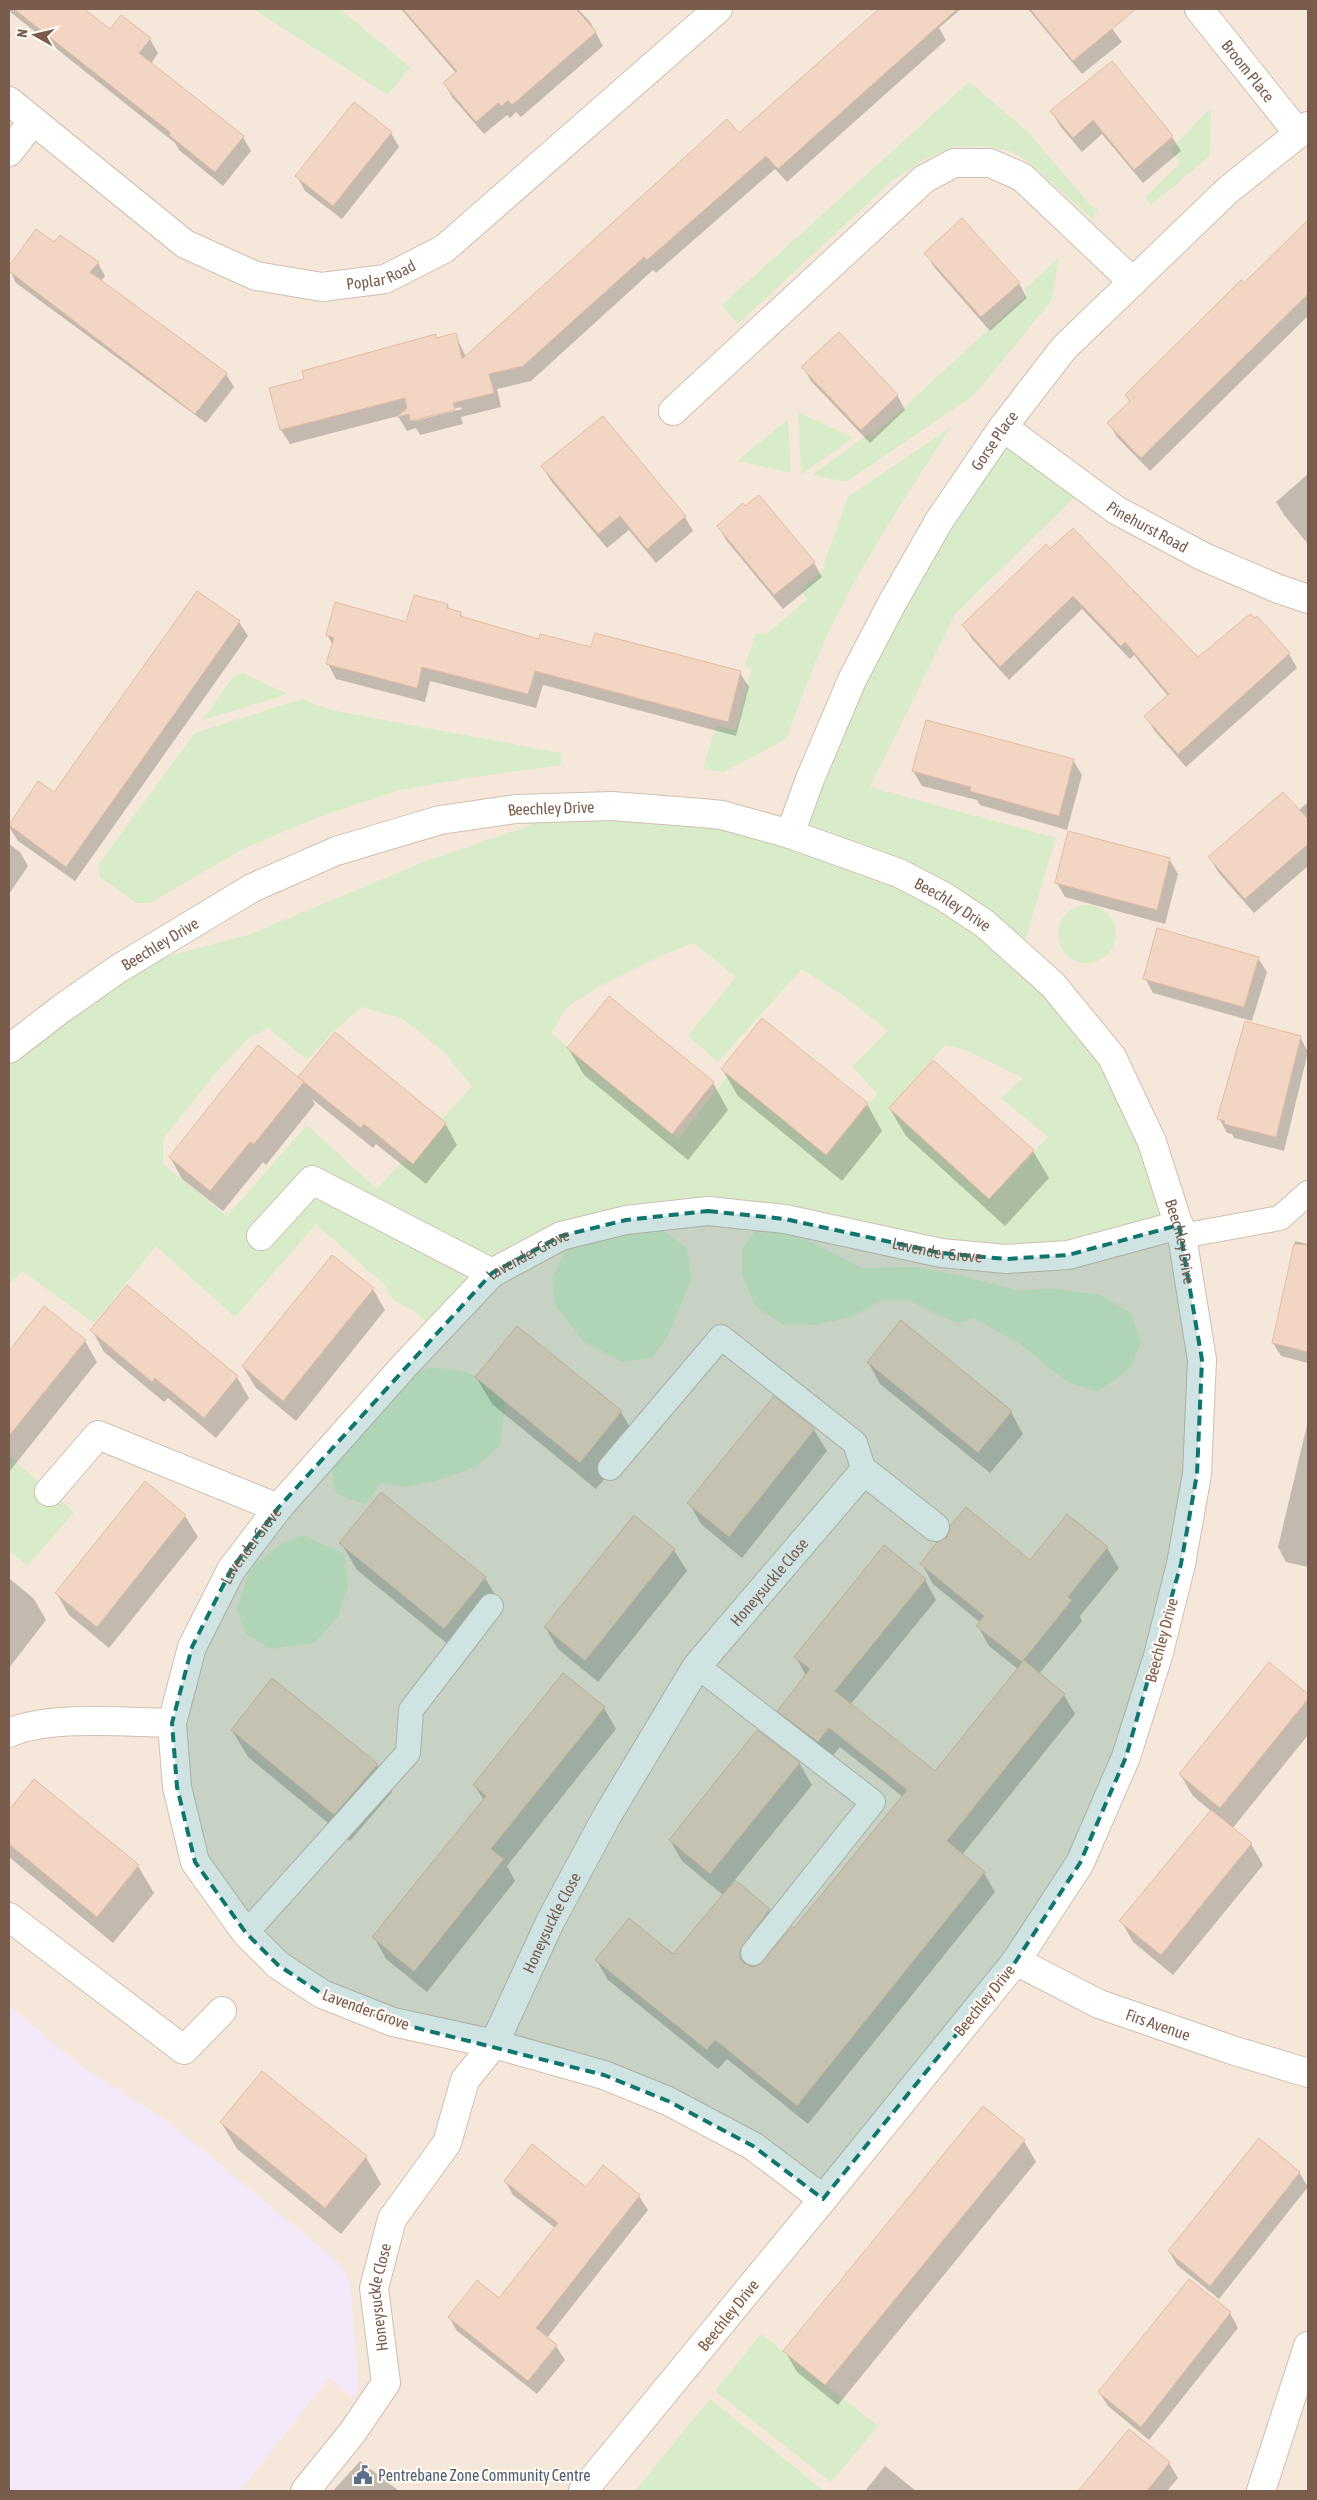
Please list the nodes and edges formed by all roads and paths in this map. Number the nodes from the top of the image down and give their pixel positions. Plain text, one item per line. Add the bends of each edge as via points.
1 (1199, 9) edge
2 (704, 13) edge
3 (9, 101) edge
4 (33, 121) junction
5 (1303, 129) edge
6 (9, 152) edge
7 (1134, 282) junction
8 (673, 412) dead end
9 (1003, 427) junction
10 (1308, 599) edge
11 (790, 834) junction
12 (9, 1049) edge
13 (1308, 1193) edge
14 (1180, 1231) junction
15 (261, 1236) dead end
16 (492, 1272) junction
17 (610, 1468) dead end
18 (864, 1471) junction
19 (49, 1492) dead end
20 (278, 1508) junction
21 (934, 1527) dead end
22 (491, 1606) dead end
23 (697, 1666) junction
24 (172, 1723) junction
25 (9, 1733) edge
26 (9, 1917) edge
27 (246, 1932) junction
28 (752, 1953) dead end
29 (1016, 1960) junction
30 (222, 2010) dead end
31 (494, 2044) junction
32 (1308, 2073) edge
33 (824, 2199) junction
34 (1308, 2346) edge
35 (305, 2491) edge
36 (583, 2491) edge
37 (1261, 2491) edge

1 - 5 street, Broom Place
2 - 4 street, Poplar Road via 444,249 385,279 322,287 256,276 185,244
3 - 4 street, Poplar Road
4 - 6 street
5 - 7 street, Gorse Place via 1228,190
7 - 8 street via 1022,177 990,163 954,163 924,179
7 - 9 street, Gorse Place via 1064,348
9 - 10 street, Pinehurst Road via 1116,510 1204,557
9 - 11 street, Gorse Place via 939,520 891,605 852,680
11 - 12 street, Beechley Drive via 722,815 612,806 516,809 440,820 336,851 252,888 118,970
11 - 14 street, Beechley Drive via 898,873 943,896 985,924 1053,985 1112,1057 1152,1142
13 - 14 lane via 1280,1218
14 - 16 street, Lavender Grove via 1068,1255 1006,1259 941,1253 785,1219 708,1211 626,1220 561,1236
14 - 29 street, Beechley Drive via 1202,1360 1197,1474 1181,1564 1158,1656 1126,1757 1080,1863
15 - 16 street via 312,1180
16 - 20 street, Lavender Grove via 405,1364
17 - 18 lane via 721,1337 855,1443
18 - 21 street
18 - 23 street, Honeysuckle Close
19 - 20 street via 98,1435
20 - 24 street, Lavender Grove via 231,1570 192,1647
22 - 27 lane via 411,1710 408,1753
23 - 28 lane via 873,1802
23 - 31 street, Honeysuckle Close via 607,1816 555,1913
24 - 25 street via 92,1721 21,1727
24 - 27 street, Lavender Grove via 177,1787 195,1862
26 - 30 street via 184,2050
27 - 31 street, Lavender Grove via 278,1965 322,1994 393,2022
29 - 32 street, Firs Avenue via 1099,2004
29 - 33 street, Beechley Drive
31 - 33 street, Lavender Grove via 604,2074 668,2101 753,2146
31 - 35 street, Honeysuckle Close via 465,2080 447,2143 392,2218 374,2288 386,2382 352,2433
33 - 36 street, Beechley Drive
34 - 37 street

